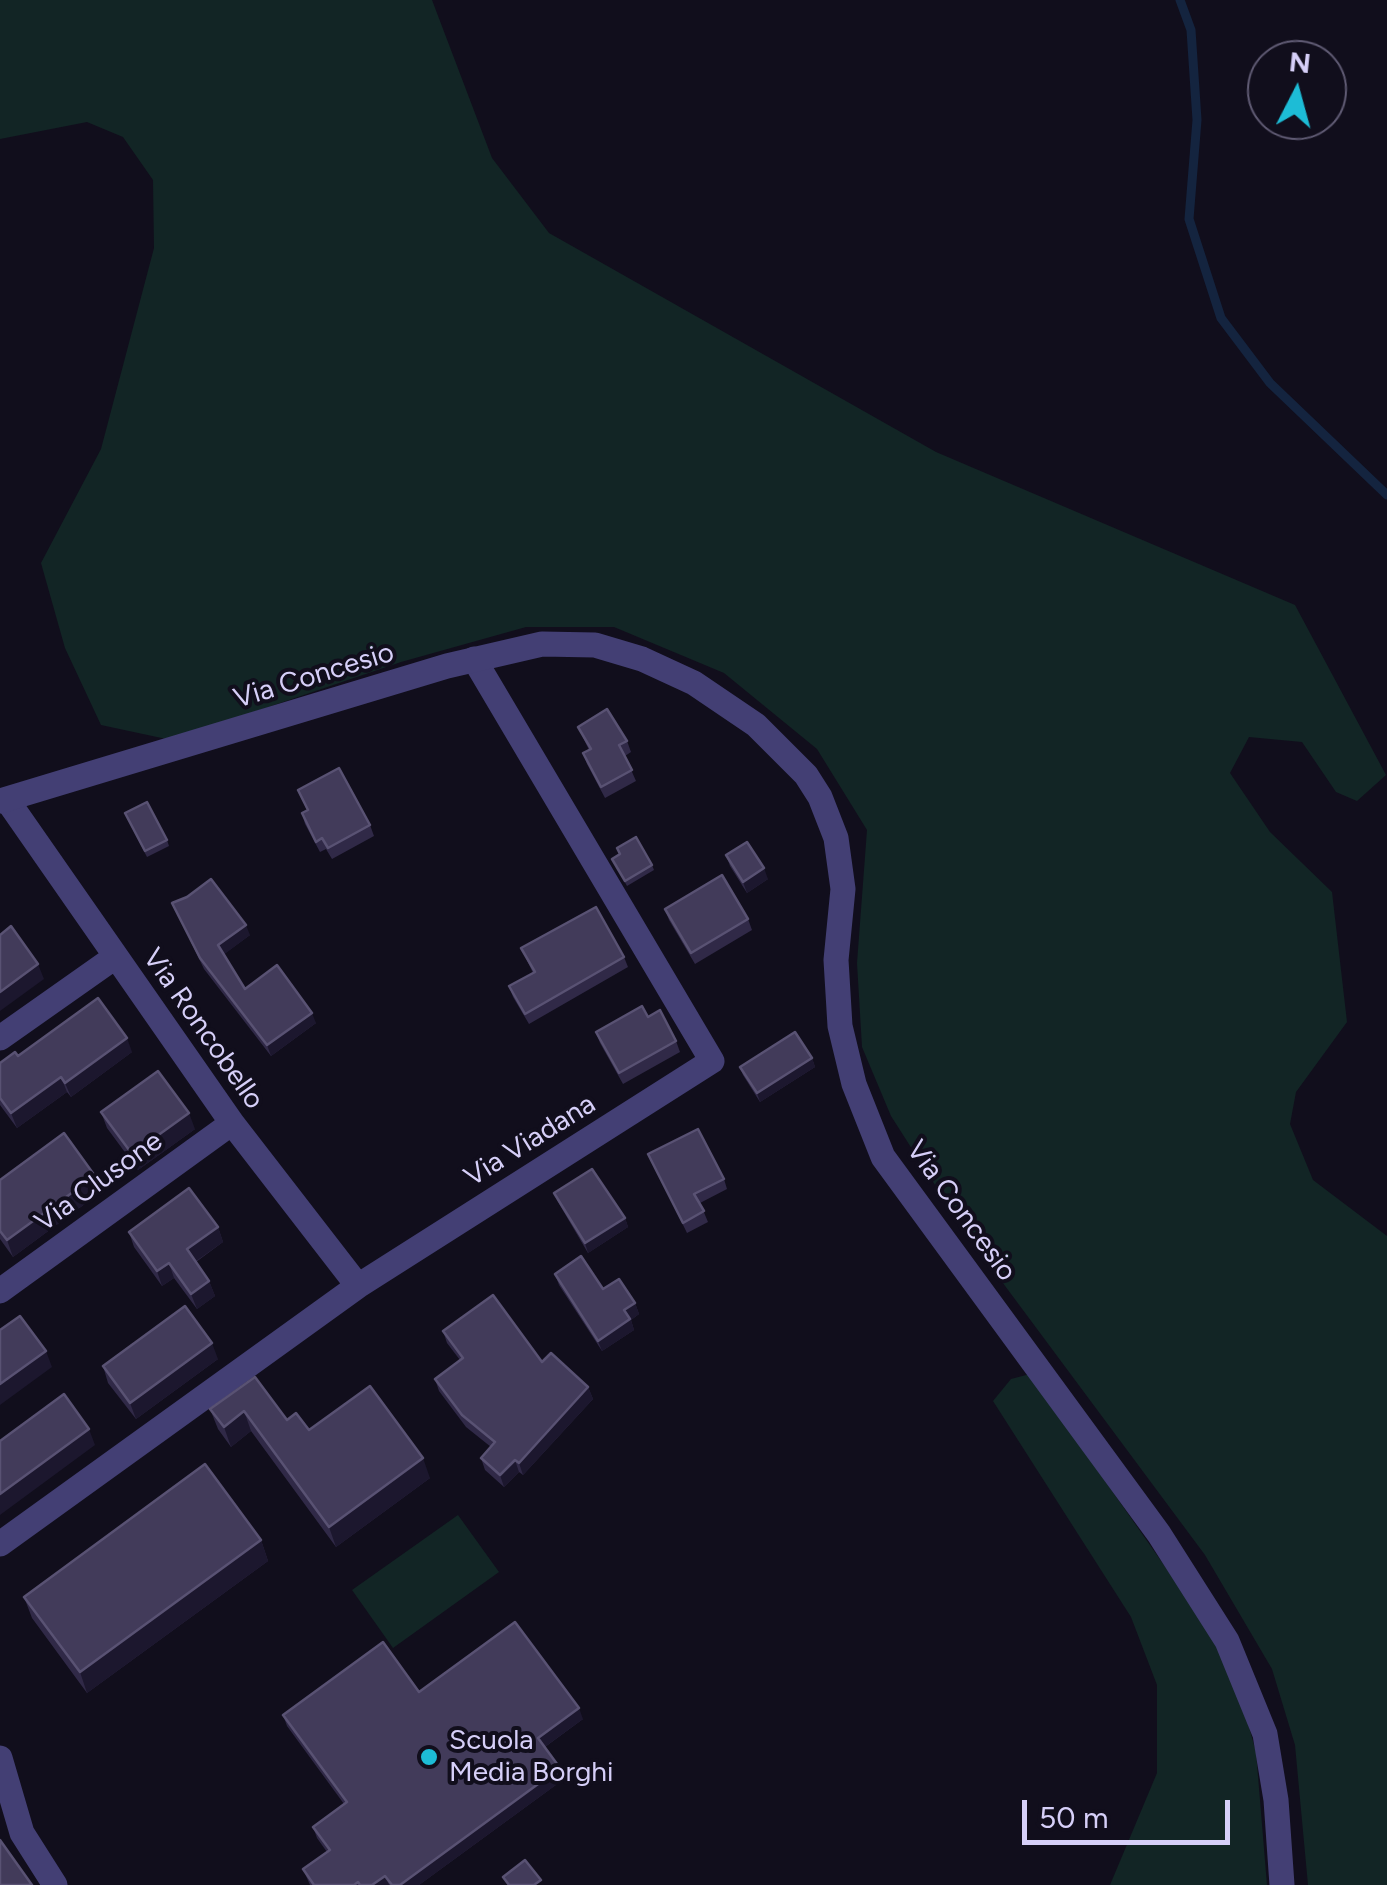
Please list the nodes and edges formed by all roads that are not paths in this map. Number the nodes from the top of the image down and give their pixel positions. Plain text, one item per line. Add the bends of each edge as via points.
1 (474, 658) junction
2 (3, 800) edge
3 (115, 956) junction
4 (0, 1038) edge
5 (232, 1123) junction
6 (358, 1286) junction
7 (0, 1290) edge
8 (0, 1544) edge
9 (0, 1758) edge
10 (56, 1885) edge
11 (1282, 1885) edge

1 - 2 street, Via Concesio
1 - 6 street, Via Viadana via 712,1062
1 - 11 street, Via Concesio via 567,643 642,659 738,710 806,774 839,850 840,1026 883,1157 1159,1534 1227,1640 1265,1734
2 - 3 street, Via Roncobello
3 - 4 street
3 - 5 street, Via Roncobello
5 - 6 street, Via Roncobello
5 - 7 street, Via Clusone
6 - 8 street, Via Viadana
9 - 10 street via 22,1833

